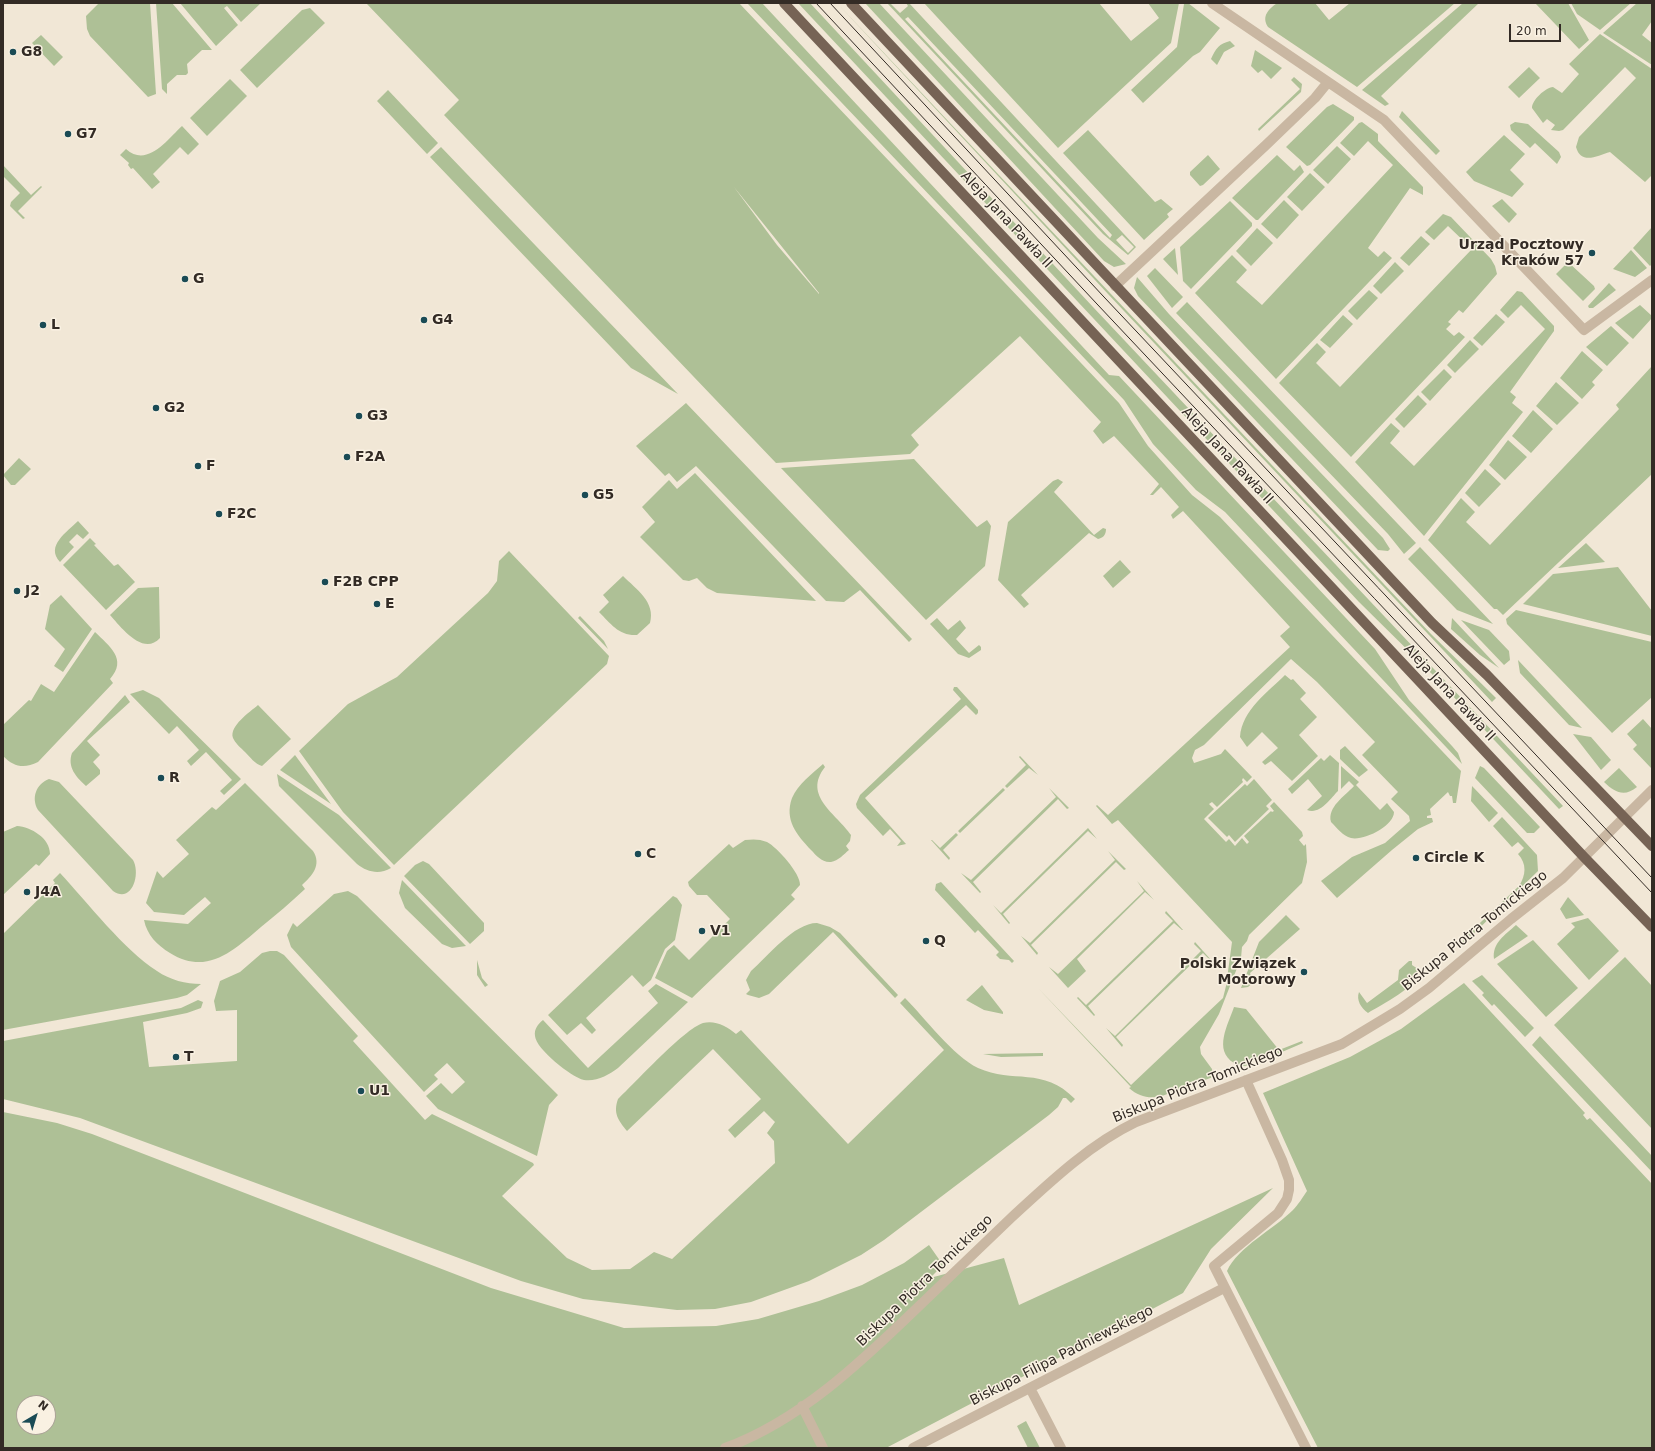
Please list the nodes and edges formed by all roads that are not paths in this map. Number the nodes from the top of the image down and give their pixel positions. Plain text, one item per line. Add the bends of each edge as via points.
1 (784, 3) edge
2 (852, 3) edge
3 (1212, 3) edge
4 (1328, 82) junction
5 (1652, 280) edge
6 (1115, 286) junction
7 (1652, 790) edge
8 (1624, 818) junction
9 (1652, 846) edge
10 (1584, 857) junction
11 (1652, 927) edge
12 (1246, 1080) junction
13 (1224, 1288) junction
14 (1030, 1388) junction
15 (802, 1406) junction
16 (724, 1448) edge
17 (823, 1448) edge
18 (913, 1448) edge
19 (1061, 1448) edge
20 (1306, 1448) edge

1 - 10 main road, Aleja Jana Pawła II
2 - 6 main road
3 - 4 street
4 - 5 street via 1390,126 1584,330
4 - 6 street via 1266,145
6 - 8 main road via 1432,622
7 - 8 street, Biskupa Piotra Tomickiego
8 - 9 main road
8 - 10 street, Biskupa Piotra Tomickiego
10 - 11 main road, Aleja Jana Pawła II
10 - 12 street, Biskupa Piotra Tomickiego via 1554,886 1400,1009 1342,1044
12 - 13 street via 1282,1160 1290,1190 1278,1213 1214,1266
12 - 15 street, Biskupa Piotra Tomickiego via 1136,1122 1112,1135 1048,1184 857,1365
13 - 14 street, Biskupa Filipa Padniewskiego
13 - 20 street
14 - 18 street, Biskupa Filipa Padniewskiego
14 - 19 street
15 - 16 street, Biskupa Piotra Tomickiego via 764,1430
15 - 17 street

